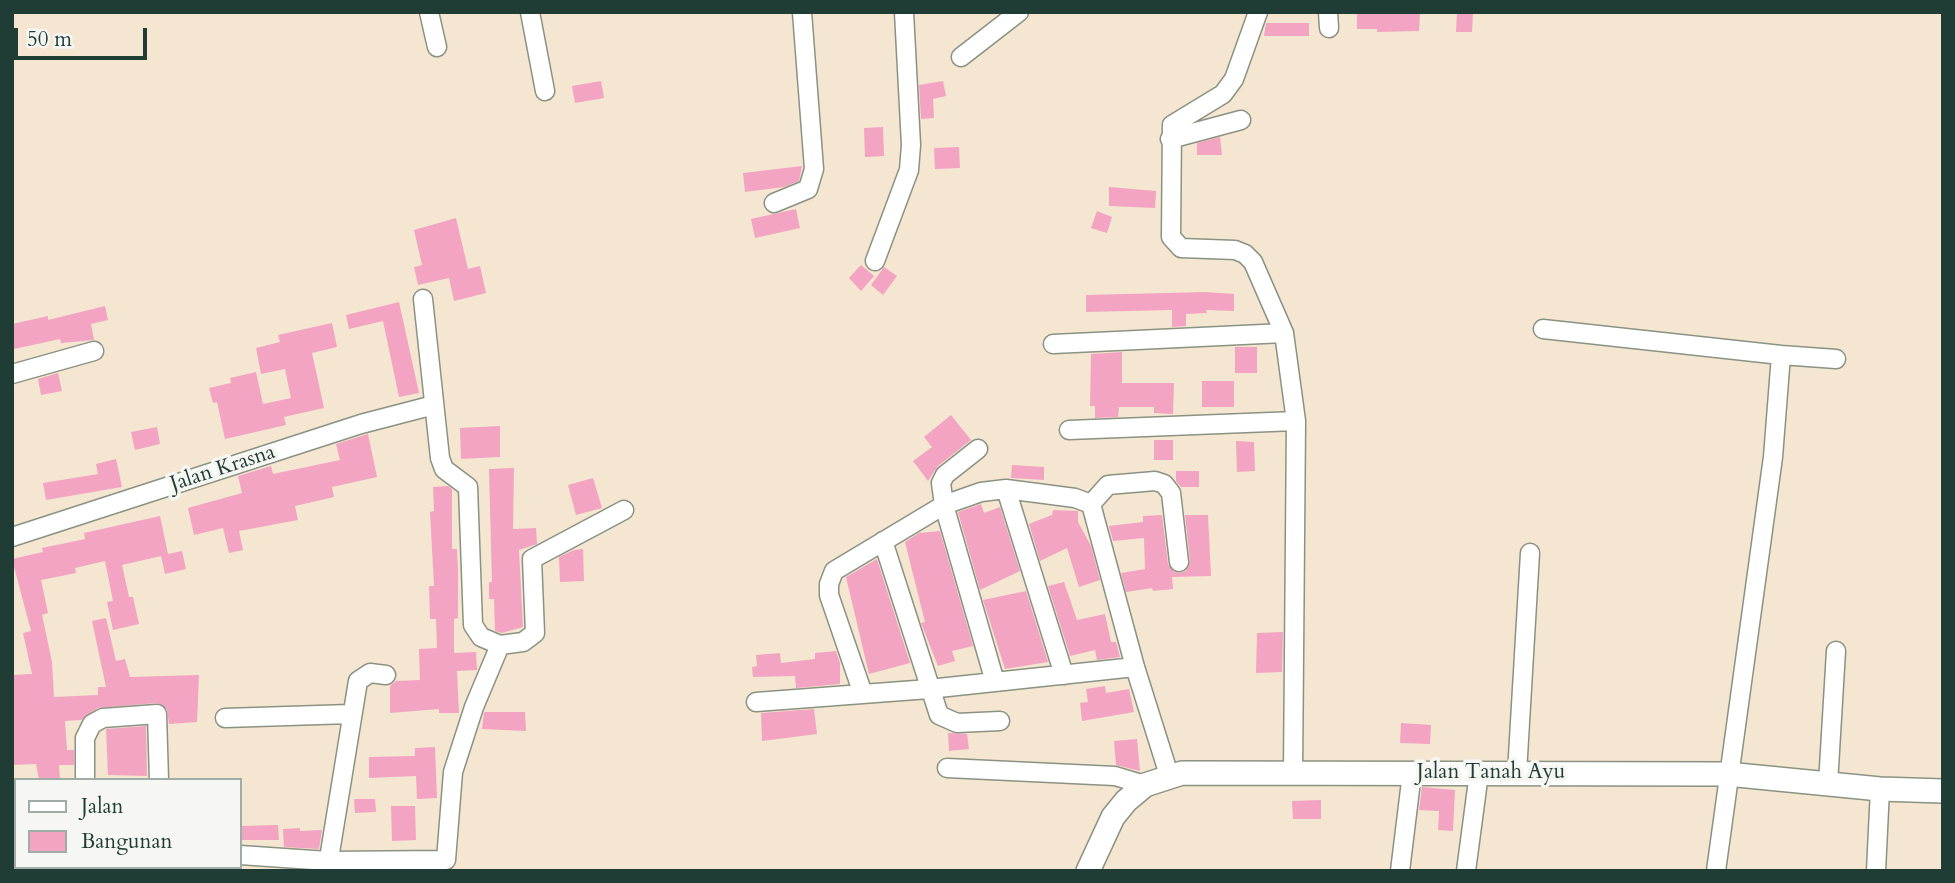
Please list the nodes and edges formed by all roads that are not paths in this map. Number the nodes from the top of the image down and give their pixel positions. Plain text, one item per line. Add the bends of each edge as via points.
1 (429, 12) edge
2 (530, 12) edge
3 (802, 12) edge
4 (904, 12) edge
5 (1020, 12) edge
6 (1258, 12) edge
7 (438, 47) dead end
8 (961, 57) dead end
9 (545, 91) dead end
10 (1241, 120) dead end
11 (1170, 139) junction
12 (774, 203) dead end
13 (875, 261) dead end
14 (423, 299) dead end
15 (1543, 329) dead end
16 (1284, 333) junction
17 (1053, 344) dead end
18 (94, 351) dead end
19 (1781, 355) junction
20 (1836, 359) dead end
21 (12, 374) edge
22 (434, 405) junction
23 (1296, 421) junction
24 (1069, 430) dead end
25 (978, 449) dead end
26 (1006, 489) junction
27 (1091, 504) junction
28 (944, 505) junction
29 (624, 510) dead end
30 (12, 537) edge
31 (883, 541) junction
32 (1530, 553) dead end
33 (1179, 562) dead end
34 (500, 645) junction
35 (1836, 651) dead end
36 (1135, 667) junction
37 (386, 675) dead end
38 (1064, 675) junction
39 (995, 682) junction
40 (929, 689) junction
41 (863, 694) junction
42 (756, 702) dead end
43 (350, 714) junction
44 (225, 718) dead end
45 (1000, 722) dead end
46 (947, 768) dead end
47 (1293, 773) junction
48 (1412, 773) junction
49 (1479, 773) junction
50 (1517, 773) junction
51 (1727, 774) junction
52 (1169, 775) junction
53 (85, 778) edge
54 (159, 778) edge
55 (1828, 784) junction
56 (1145, 785) junction
57 (1880, 789) junction
58 (1943, 791) edge
59 (242, 855) edge
60 (328, 866) edge
61 (1088, 871) edge
62 (1400, 871) edge
63 (1466, 871) edge
64 (1716, 871) edge
65 (1877, 871) edge

1 - 7 street
2 - 9 street
3 - 12 street via 814,169 808,189
4 - 13 street via 909,170
5 - 8 street
6 - 11 street via 1234,79 1223,94 1175,121
10 - 11 street
11 - 16 street via 1171,237 1181,248 1245,254 1253,262
14 - 22 street
15 - 19 street
16 - 17 street
16 - 23 street
18 - 21 street
19 - 20 street
19 - 51 street via 1773,457
22 - 30 street, Jalan Krasna via 361,424
22 - 34 street via 442,465 468,487 473,625 481,637
23 - 24 street
23 - 47 street
25 - 28 street via 942,478
26 - 27 street via 1047,492
26 - 28 street
26 - 38 street
27 - 33 street via 1108,485 1164,484 1171,493
27 - 36 street
28 - 31 street
28 - 39 street
29 - 34 street via 533,557 535,633 523,642
31 - 40 street
31 - 41 street via 834,571 829,584
32 - 50 street
34 - 60 street via 453,772 447,859
35 - 55 street
36 - 38 street
36 - 52 street
37 - 43 street via 370,673 358,681
38 - 39 street
39 - 40 street
40 - 41 street
40 - 45 street via 943,719
41 - 42 street
43 - 44 street
43 - 60 street
46 - 56 street via 1115,776
47 - 48 street, Jalan Tanah Ayu
47 - 52 street, Jalan Tanah Ayu
48 - 49 street, Jalan Tanah Ayu
48 - 62 street
49 - 50 street, Jalan Tanah Ayu
49 - 63 street
50 - 51 street, Jalan Tanah Ayu
51 - 55 street, Jalan Tanah Ayu
51 - 64 street
52 - 56 street, Jalan Tanah Ayu
53 - 54 street via 85,738 92,724 103,718 157,714
55 - 57 street, Jalan Tanah Ayu
56 - 61 street, Jalan Tanah Ayu via 1112,817
57 - 58 street, Jalan Tanah Ayu
57 - 65 street
59 - 60 street

